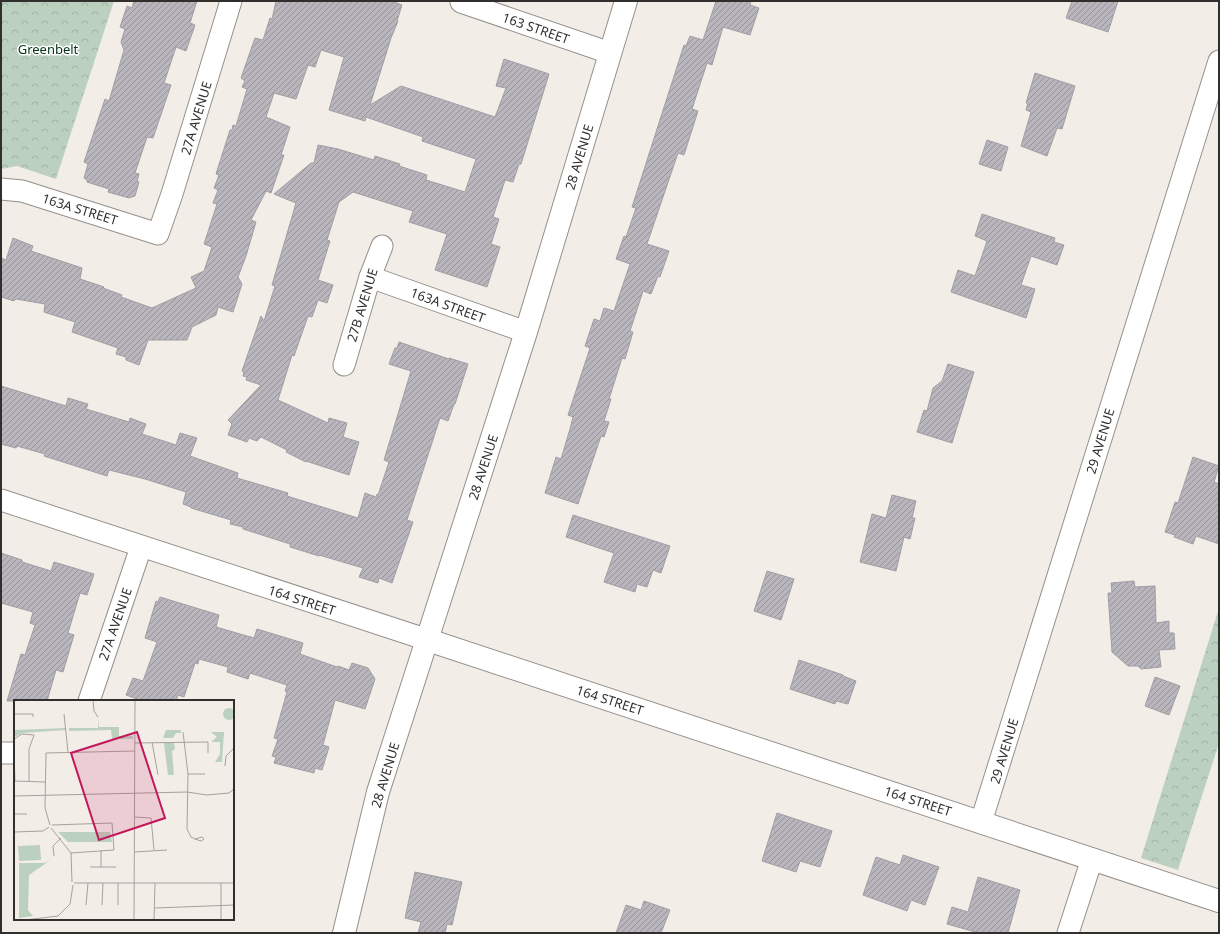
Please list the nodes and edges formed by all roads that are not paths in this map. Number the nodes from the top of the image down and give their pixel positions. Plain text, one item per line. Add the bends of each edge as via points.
1 (231, 1) edge
2 (626, 1) edge
3 (461, 2) dead end
4 (610, 53) junction
5 (1219, 61) edge
6 (1, 189) edge
7 (158, 234) joint
8 (382, 246) dead end
9 (370, 277) junction
10 (526, 332) junction
11 (344, 365) dead end
12 (1, 500) edge
13 (141, 547) junction
14 (428, 640) junction
15 (89, 700) edge
16 (1, 753) edge
17 (14, 753) edge
18 (981, 822) junction
19 (1092, 858) junction
20 (1219, 901) edge
21 (344, 933) edge
22 (1068, 933) edge

1 - 7 street, 27A AVENUE
2 - 4 street, 28 AVENUE
3 - 4 street, 163 STREET
4 - 10 street, 28 AVENUE
5 - 18 street, 29 AVENUE
6 - 7 street, 163A STREET via 22,191
8 - 9 street, 27B AVENUE
9 - 10 street, 163A STREET
9 - 11 street, 27B AVENUE
10 - 14 street, 28 AVENUE
12 - 13 street, 164 STREET
13 - 14 street, 164 STREET
13 - 15 street, 27A AVENUE
14 - 18 street, 164 STREET
14 - 21 street, 28 AVENUE via 378,792
16 - 17 street
18 - 19 street, 164 STREET
19 - 20 street, 164 STREET
19 - 22 street

